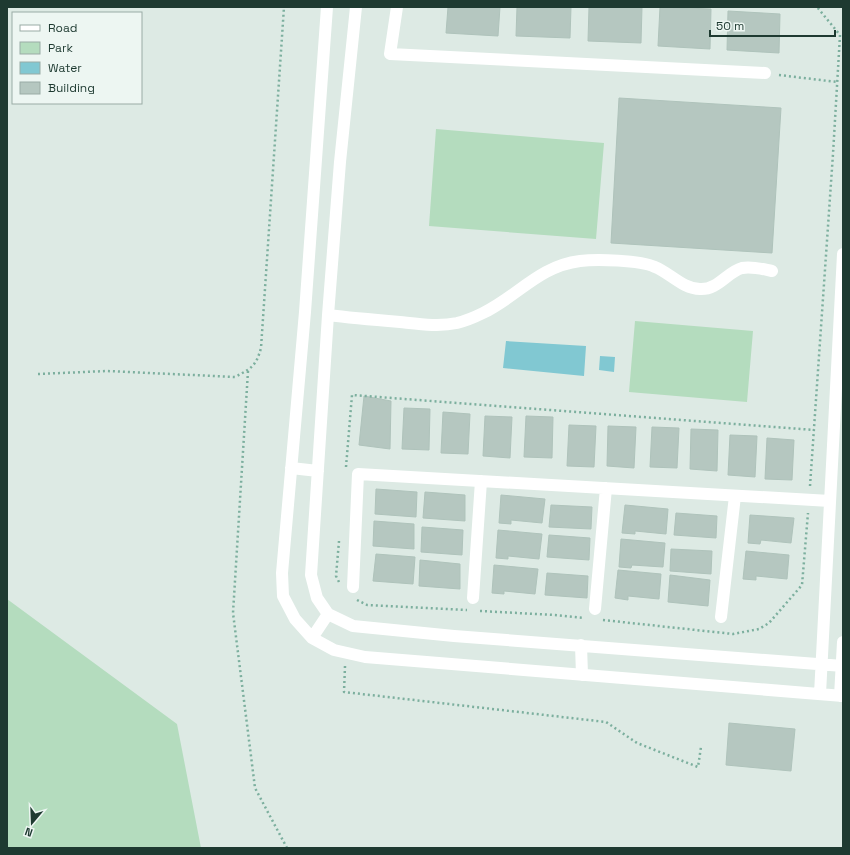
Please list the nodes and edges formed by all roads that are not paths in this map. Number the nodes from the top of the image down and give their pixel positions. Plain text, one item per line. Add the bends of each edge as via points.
1 (327, 7) edge
2 (356, 7) edge
3 (397, 7) edge
4 (765, 73) road end
5 (843, 254) edge
6 (772, 271) dead end
7 (328, 315) junction
8 (838, 447) edge
9 (292, 468) junction
10 (318, 471) junction
11 (481, 481) junction
12 (606, 488) junction
13 (735, 496) junction
14 (830, 501) junction
15 (349, 591) road end
16 (473, 598) dead end
17 (328, 614) junction
18 (594, 616) road end
19 (721, 617) dead end
20 (312, 638) junction
21 (843, 642) edge
22 (581, 645) junction
23 (822, 664) junction
24 (842, 665) edge
25 (582, 675) junction
26 (820, 694) junction
27 (841, 696) edge

1 - 9 street
2 - 7 street
3 - 4 street via 390,54
5 - 8 street
6 - 7 street via 753,267 741,268 712,288 702,290 683,284 667,272 653,266 636,262 580,261 557,266 482,313 457,323 435,325
7 - 10 street
8 - 14 street
9 - 10 street
9 - 20 street via 282,573 283,596 295,619
10 - 17 street via 311,575 317,598
11 - 12 street
11 - 15 street via 358,474
11 - 16 street
12 - 13 street
12 - 18 street
13 - 14 street
13 - 19 street
14 - 23 street
17 - 20 street
17 - 22 street via 353,626
20 - 25 street via 334,650 365,657
21 - 24 street
22 - 23 street
22 - 25 street
23 - 24 street
23 - 26 street
24 - 27 street
25 - 26 street
26 - 27 street

